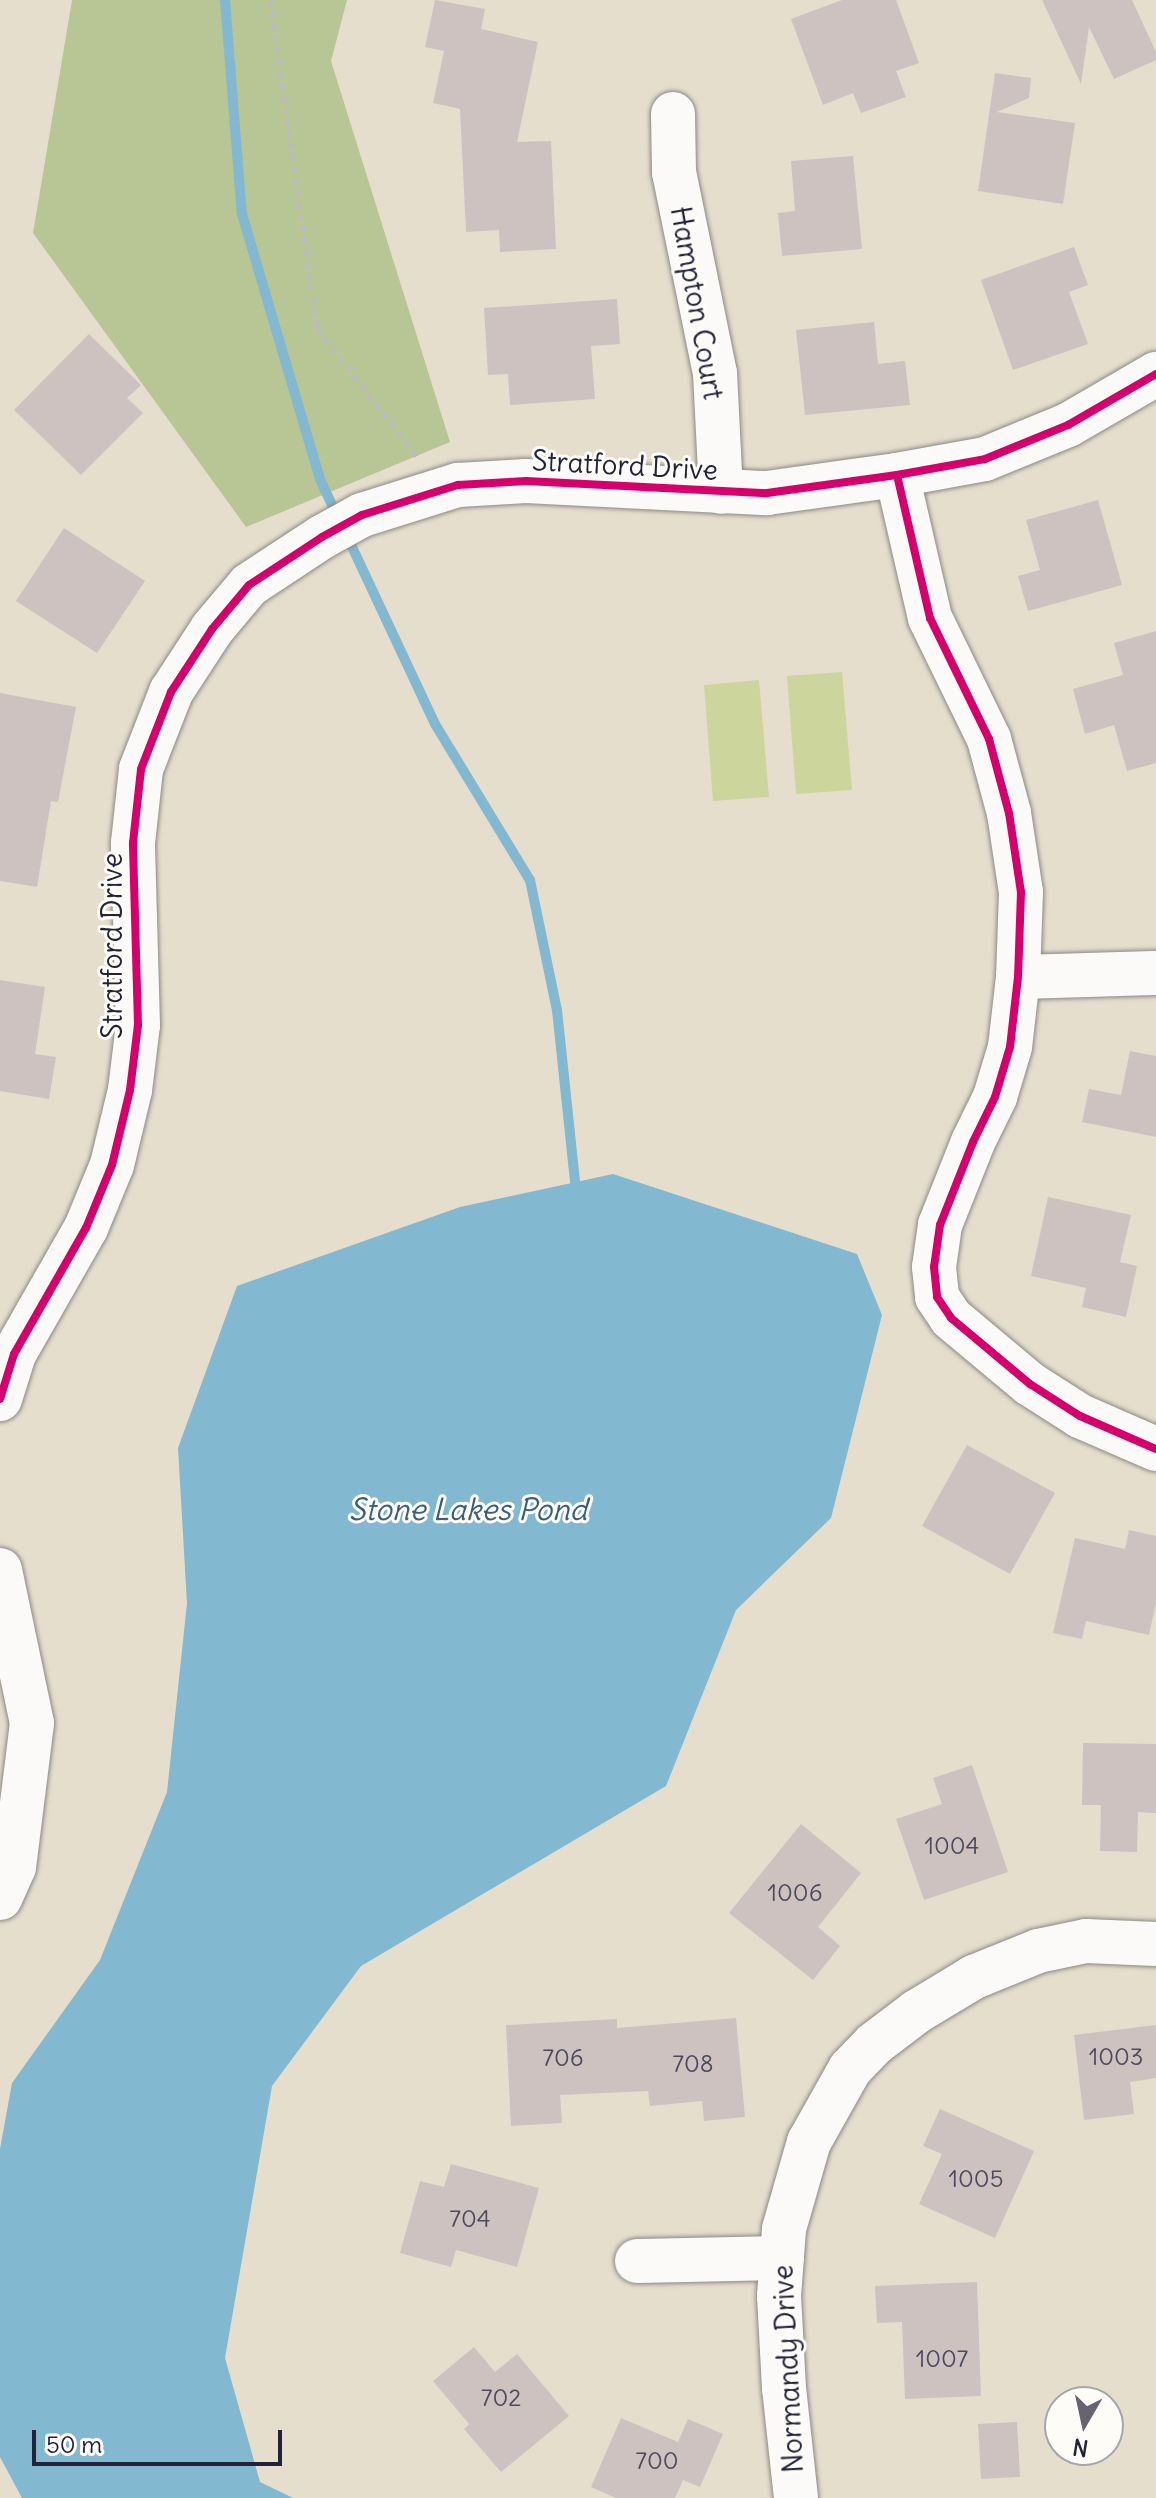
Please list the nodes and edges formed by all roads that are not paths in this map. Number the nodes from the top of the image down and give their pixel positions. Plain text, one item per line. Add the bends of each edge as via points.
1 (673, 114) dead end
2 (1156, 374) edge
3 (897, 475) junction
4 (721, 492) junction
5 (1156, 973) edge
6 (1018, 977) junction
7 (0, 1399) edge
8 (1156, 1449) edge
9 (0, 1570) edge
10 (0, 1898) edge
11 (1156, 1944) edge
12 (782, 2258) junction
13 (637, 2261) dead end
14 (796, 2498) edge

1 - 4 street, Hampton Court via 674,172 715,373
2 - 3 street, Stratford Drive via 1068,425 985,459
3 - 4 street, Stratford Drive via 767,493
3 - 6 street via 930,618 989,739 1009,813 1021,892
4 - 7 street, Stratford Drive via 526,481 442,489 362,515 322,537 249,585 212,629 171,692 141,769 133,843 138,1025 130,1090 112,1165 86,1228 14,1354
5 - 6 street
6 - 8 street via 1010,1047 995,1097 940,1225 934,1267 937,1297 951,1318 1030,1384 1080,1416
9 - 10 street via 32,1723 14,1867
11 - 12 street, Normandy Drive via 1086,1941 1038,1951 974,1977 874,2044 850,2069 809,2142 784,2229
12 - 13 street
12 - 14 street, Normandy Drive via 784,2388

